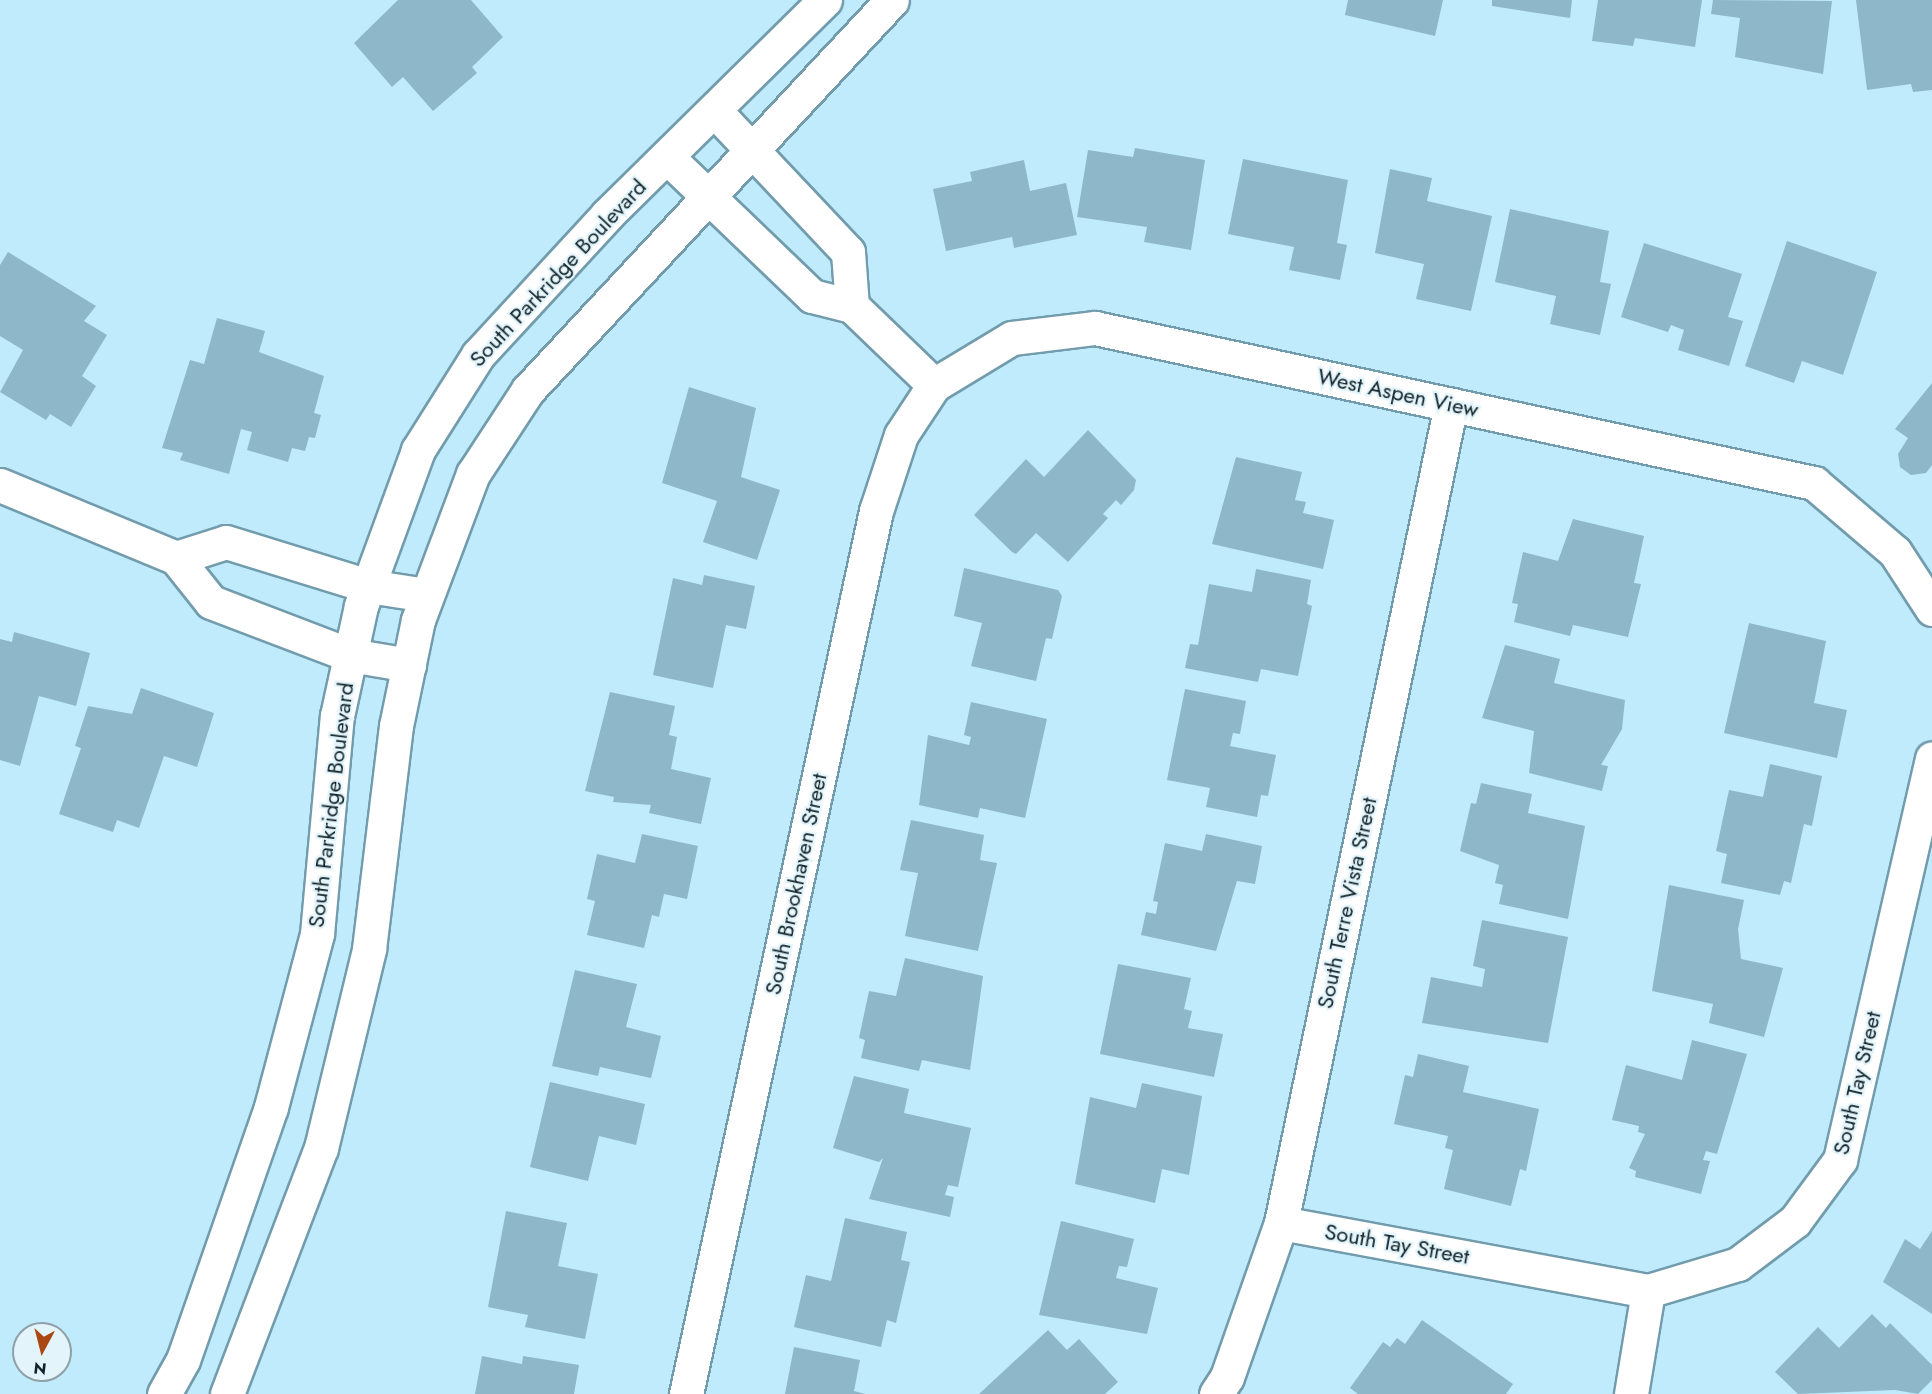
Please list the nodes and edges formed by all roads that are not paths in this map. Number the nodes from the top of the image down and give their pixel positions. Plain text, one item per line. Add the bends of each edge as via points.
1 (825, 0) edge
2 (892, 0) edge
3 (715, 111) junction
4 (752, 151) junction
5 (667, 158) junction
6 (706, 197) junction
7 (852, 306) junction
8 (934, 385) junction
9 (1451, 404) junction
10 (0, 485) edge
11 (176, 558) junction
12 (368, 586) junction
13 (426, 595) junction
14 (1932, 609) edge
15 (350, 655) junction
16 (409, 664) junction
17 (1932, 758) edge
18 (1281, 1223) junction
19 (1648, 1290) junction
20 (164, 1394) edge
21 (227, 1394) edge
22 (686, 1394) edge
23 (1216, 1394) edge
24 (1631, 1394) edge

1 - 3 street, South Parkridge Boulevard
2 - 4 street
3 - 4 street
3 - 5 street, South Parkridge Boulevard
4 - 6 street
4 - 7 street via 848,252
5 - 6 street
5 - 12 street, South Parkridge Boulevard via 478,355 418,450
6 - 7 street via 812,296
6 - 13 street via 528,390 473,474
7 - 8 street
8 - 9 street, West Aspen View via 1012,338 1095,328
8 - 22 street, South Brookhaven Street via 901,435 876,511
9 - 14 street, West Aspen View via 1814,483 1895,552
9 - 18 street, South Terre Vista Street
10 - 11 street
11 - 12 street via 226,542
11 - 15 street via 212,602
12 - 13 street
12 - 15 street, South Parkridge Boulevard
13 - 16 street
15 - 16 street
15 - 20 street, South Parkridge Boulevard via 337,716 317,934 264,1131 183,1360
16 - 21 street via 396,726 369,949 321,1148
17 - 19 street, South Tay Street via 1840,1160 1796,1221 1738,1264
18 - 19 street, South Tay Street
18 - 23 street, South Terre Vista Street via 1227,1377
19 - 24 street

